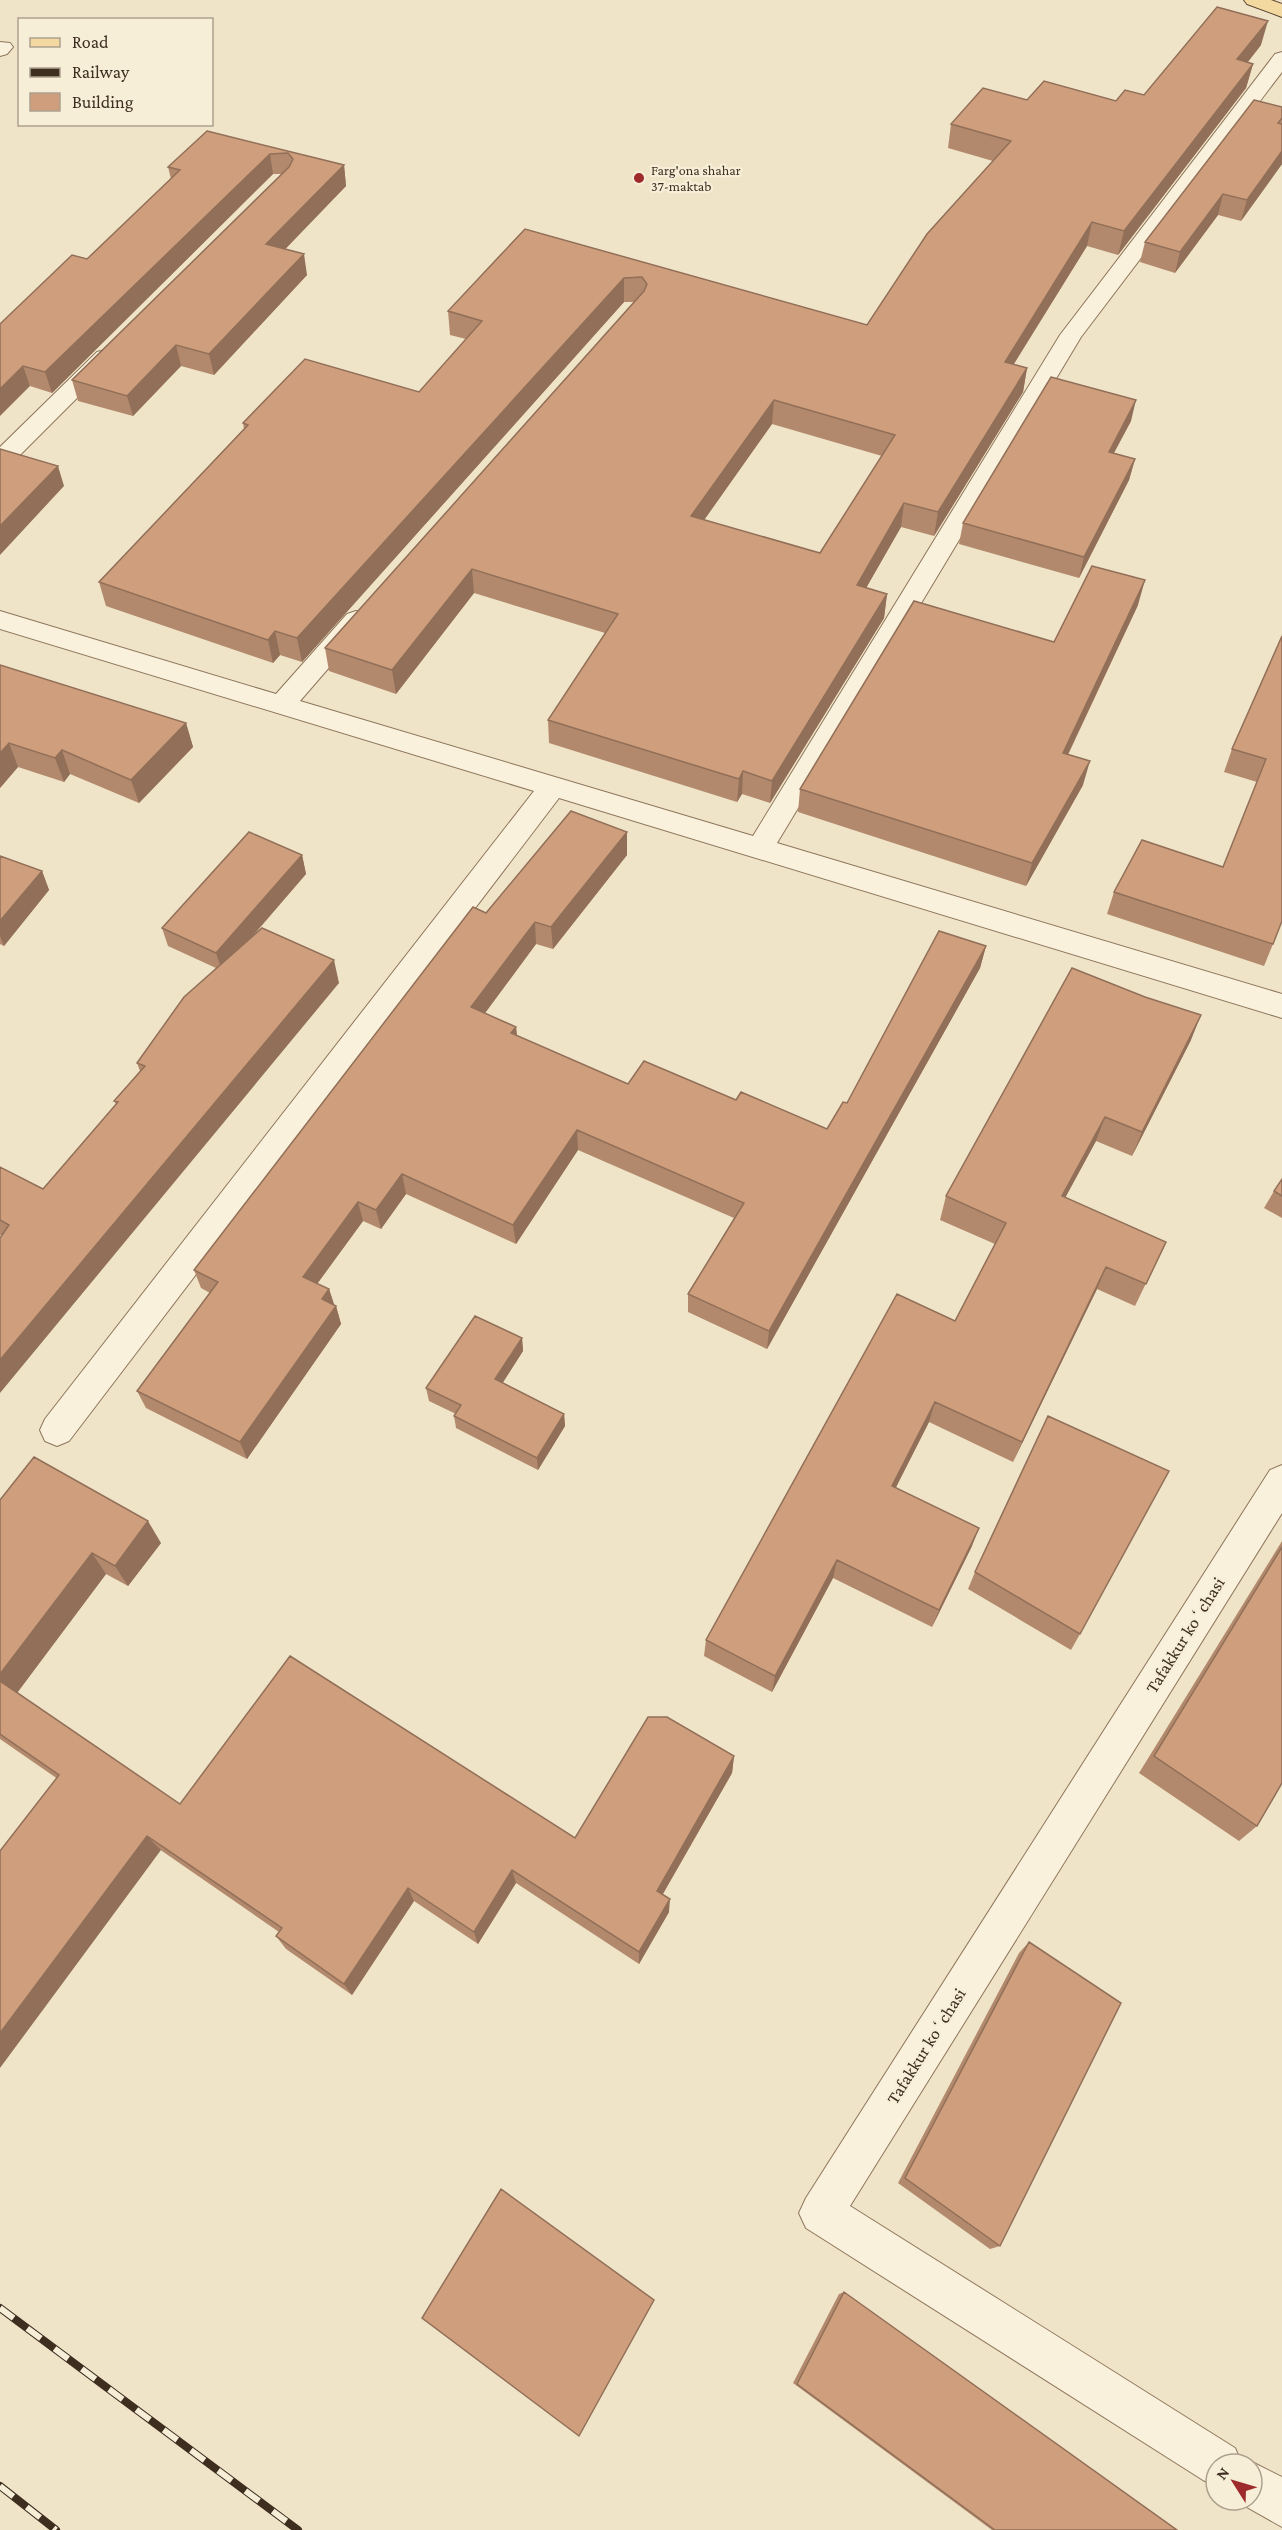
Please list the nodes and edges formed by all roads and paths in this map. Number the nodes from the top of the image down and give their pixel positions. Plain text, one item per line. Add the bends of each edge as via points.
1 (1254, 0) edge
2 (1282, 11) edge
3 (1282, 58) edge
4 (117, 346) edge
5 (0, 462) edge
6 (376, 598) edge
7 (0, 620) edge
8 (282, 704) junction
9 (553, 786) junction
10 (760, 848) junction
11 (1282, 1006) edge
12 (57, 1430) dead end
13 (1282, 1480) edge
14 (1204, 2455) edge
15 (1264, 2493) edge
16 (1282, 2504) edge

1 - 2 main road
3 - 10 street via 1071,335
4 - 5 street
6 - 8 street
7 - 8 street
8 - 9 street
9 - 10 street
9 - 12 street
10 - 11 street
13 - 14 street, Tafakkur koʻchasi via 821,2213
15 - 16 street

